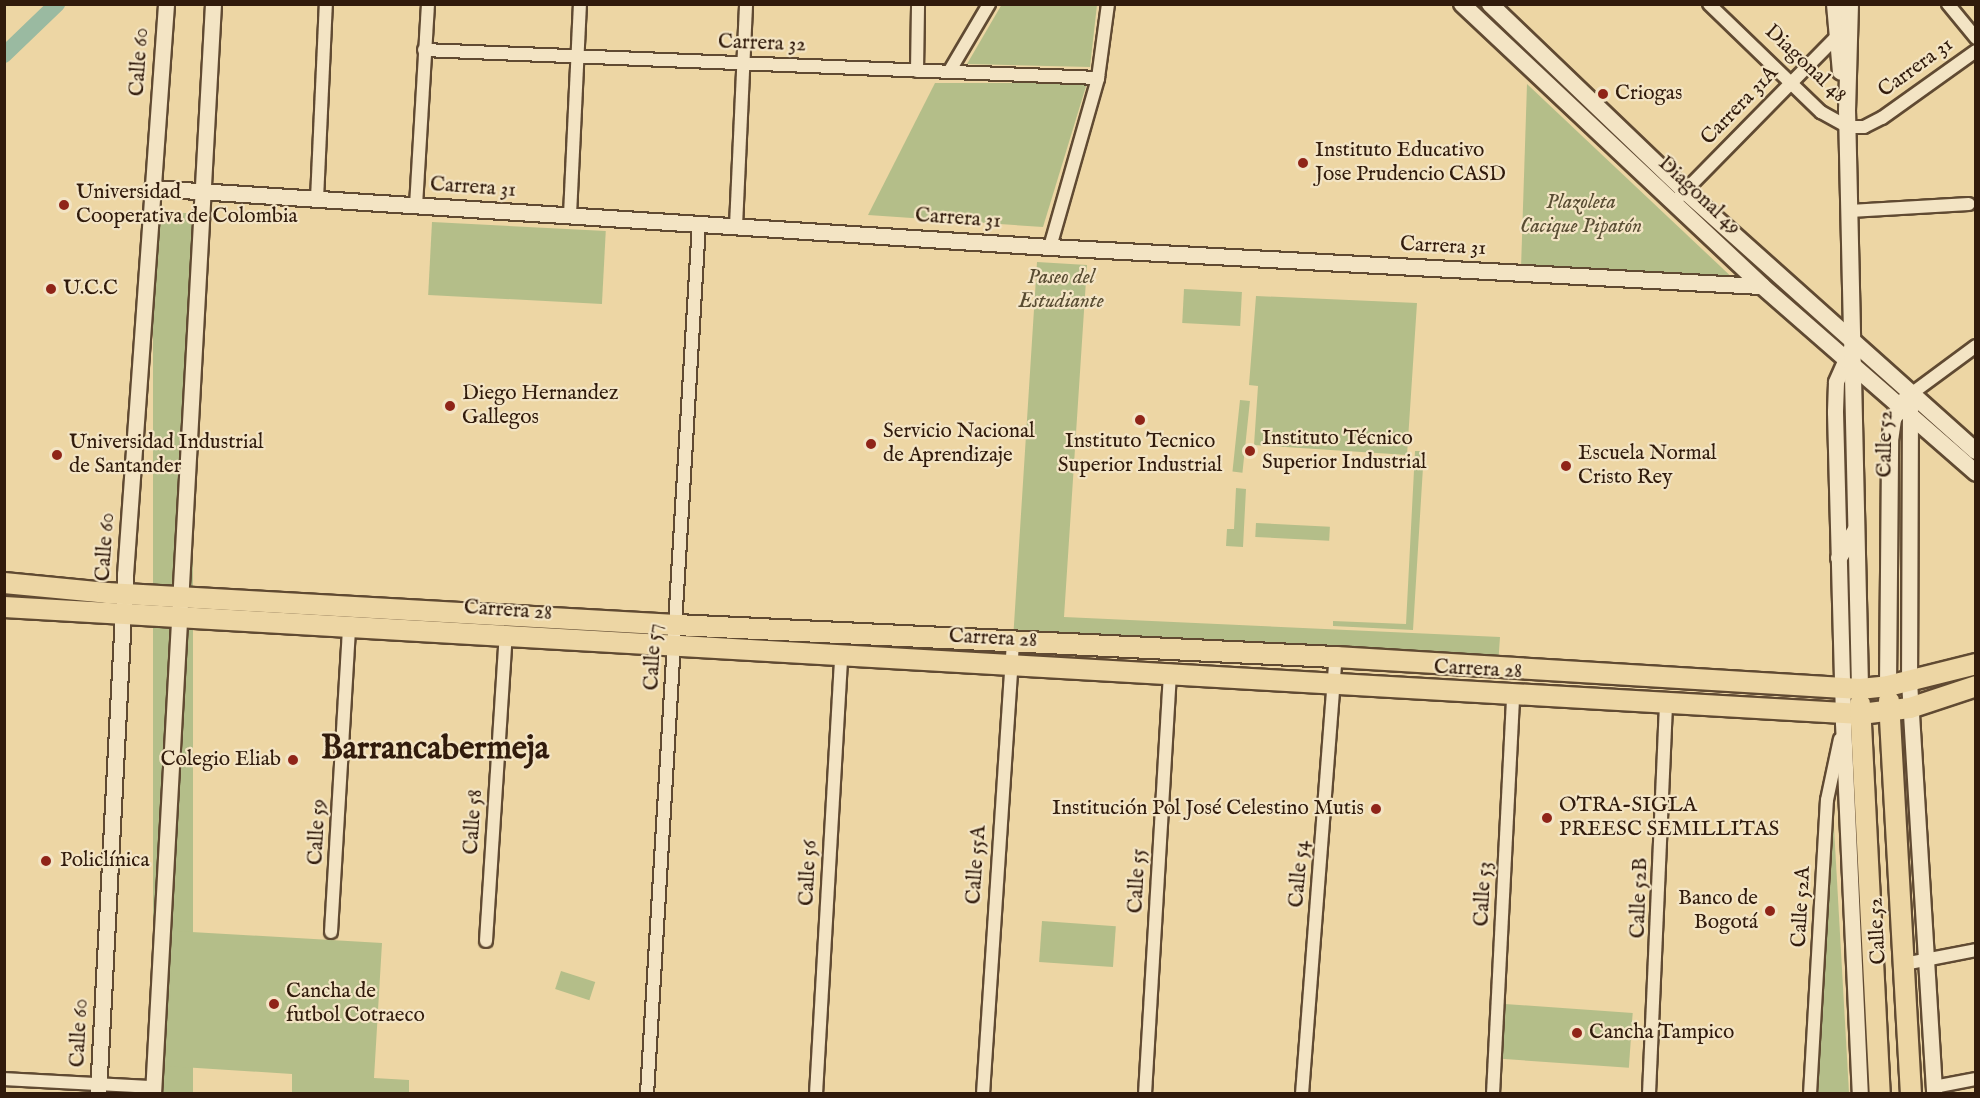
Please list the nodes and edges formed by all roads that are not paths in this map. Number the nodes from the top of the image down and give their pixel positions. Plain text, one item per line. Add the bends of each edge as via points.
1 (166, 4) edge
2 (213, 4) edge
3 (326, 4) edge
4 (428, 4) edge
5 (580, 4) edge
6 (746, 4) edge
7 (918, 4) edge
8 (989, 4) edge
9 (1108, 4) edge
10 (1462, 4) edge
11 (1490, 4) edge
12 (1709, 4) edge
13 (1835, 4) edge
14 (1850, 4) edge
15 (1948, 4) edge
16 (1836, 37) junction
17 (1976, 38) edge
18 (424, 50) junction
19 (1976, 51) edge
20 (579, 56) junction
21 (744, 63) junction
22 (916, 70) junction
23 (949, 72) junction
24 (1098, 78) junction
25 (1790, 82) junction
26 (1847, 110) junction
27 (1848, 128) junction
28 (152, 188) junction
29 (202, 192) junction
30 (1679, 197) junction
31 (316, 199) junction
32 (1968, 204) dead end
33 (416, 206) junction
34 (1850, 211) junction
35 (570, 215) junction
36 (699, 224) junction
37 (736, 226) junction
38 (1050, 246) junction
39 (1762, 286) junction
40 (1976, 346) edge
41 (1850, 357) junction
42 (1911, 394) junction
43 (1904, 410) junction
44 (1976, 451) edge
45 (1976, 473) edge
46 (1857, 529) junction
47 (1839, 558) junction
48 (4, 583) edge
49 (124, 594) junction
50 (179, 595) junction
51 (4, 607) edge
52 (123, 616) junction
53 (178, 619) junction
54 (676, 625) junction
55 (349, 626) junction
56 (506, 633) junction
57 (1013, 640) junction
58 (675, 648) junction
59 (841, 654) junction
60 (1336, 657) junction
61 (1011, 664) junction
62 (1976, 664) edge
63 (1170, 672) junction
64 (1909, 681) junction
65 (1334, 685) junction
66 (1888, 686) junction
67 (1976, 686) edge
68 (1851, 689) junction
69 (1513, 696) junction
70 (1666, 704) junction
71 (1910, 708) junction
72 (1890, 712) junction
73 (1849, 717) junction
74 (331, 932) dead end
75 (486, 941) dead end
76 (1976, 950) edge
77 (1926, 962) junction
78 (1904, 964) junction
79 (4, 1078) edge
80 (1976, 1079) edge
81 (98, 1089) edge
82 (153, 1090) edge
83 (1934, 1090) edge
84 (647, 1094) edge
85 (816, 1094) edge
86 (983, 1094) edge
87 (1145, 1094) edge
88 (1302, 1094) edge
89 (1494, 1094) edge
90 (1649, 1094) edge
91 (1810, 1094) edge
92 (1860, 1094) edge
93 (1880, 1094) edge
94 (1911, 1094) edge

1 - 28 street, Calle 60
2 - 29 street
3 - 31 street
4 - 18 street
5 - 20 street
6 - 21 street
7 - 22 street
8 - 23 street
9 - 24 street
10 - 30 main road, Diagonal 49
11 - 30 main road, Diagonal 49
12 - 25 street, Diagonal 48
13 - 16 main road, Calle 52
14 - 26 main road, Calle 52
15 - 17 street
16 - 25 street, Carrera 31A
16 - 26 main road, Calle 52
18 - 20 street, Carrera 32
18 - 33 street
19 - 27 street, Carrera 31 via 1882,118 1864,127
20 - 21 street, Carrera 32
20 - 35 street
21 - 22 street, Carrera 32
21 - 37 street
22 - 23 street, Carrera 32
23 - 24 street, Carrera 32
24 - 38 street
25 - 27 street, Diagonal 48 via 1821,112
25 - 30 street, Carrera 31A
26 - 27 main road, Calle 52
27 - 34 main road, Calle 52
28 - 29 street, Carrera 31
28 - 49 street, Calle 60
29 - 31 street, Carrera 31
29 - 50 street
30 - 39 main road, Diagonal 49
30 - 41 main road, Diagonal 49
31 - 33 street, Carrera 31
32 - 34 street
33 - 35 street, Carrera 31
34 - 41 main road, Calle 52
35 - 36 street, Carrera 31
36 - 37 street, Carrera 31
36 - 54 street, Calle 57
37 - 38 street, Carrera 31
38 - 39 street, Carrera 31
39 - 41 main road, Diagonal 49
40 - 42 street
41 - 42 main road, Diagonal 49
41 - 43 main road, Diagonal 49
41 - 46 main road, Calle 52
41 - 47 street, Calle 52 via 1836,382
42 - 43 main road, Calle 52
42 - 44 main road
43 - 45 main road
43 - 64 street, Calle 52
43 - 66 main road, Calle 52 via 1890,441
46 - 47 main road
46 - 68 main road, Calle 52
47 - 68 street, Calle 52
48 - 49 main road, Carrera 28
49 - 50 main road, Carrera 28
49 - 52 street, Calle 60
50 - 53 street
50 - 54 main road, Carrera 28
51 - 52 main road, Carrera 28
52 - 53 main road, Carrera 28
52 - 81 street, Calle 60
53 - 55 main road, Carrera 28
53 - 82 street
54 - 57 main road, Carrera 28
54 - 58 street, Calle 57
55 - 56 main road, Carrera 28
55 - 74 street, Calle 59
56 - 58 main road, Carrera 28
56 - 75 street, Calle 58
57 - 60 main road, Carrera 28
57 - 61 street, Calle 55A
58 - 59 main road, Carrera 28
58 - 84 street, Calle 57
59 - 61 main road, Carrera 28
59 - 85 street, Calle 56
60 - 65 street, Calle 54
60 - 68 main road, Carrera 28
61 - 63 main road, Carrera 28
61 - 86 street, Calle 55A
62 - 64 main road, Carrera 28
63 - 65 main road, Carrera 28
63 - 87 street, Calle 55
64 - 66 main road, Carrera 28
64 - 71 street, Calle 52
65 - 69 main road, Carrera 28
65 - 88 street, Calle 54
66 - 68 main road, Carrera 28
66 - 72 main road, Calle 52
67 - 71 main road, Carrera 28
68 - 73 main road, Calle 52
69 - 70 main road, Carrera 28
69 - 89 street, Calle 53
70 - 73 main road, Carrera 28
70 - 90 street, Calle 52B
71 - 72 main road, Carrera 28
71 - 77 street, Calle 52
72 - 73 main road, Carrera 28
72 - 78 main road, Calle 52
73 - 91 street, Calle 52A via 1827,800
73 - 92 street, Calle 52
73 - 93 main road, Calle 52
76 - 77 street
77 - 78 street
77 - 83 street, Calle 52
78 - 94 main road, Calle 52
79 - 81 street
80 - 83 street
81 - 82 street

